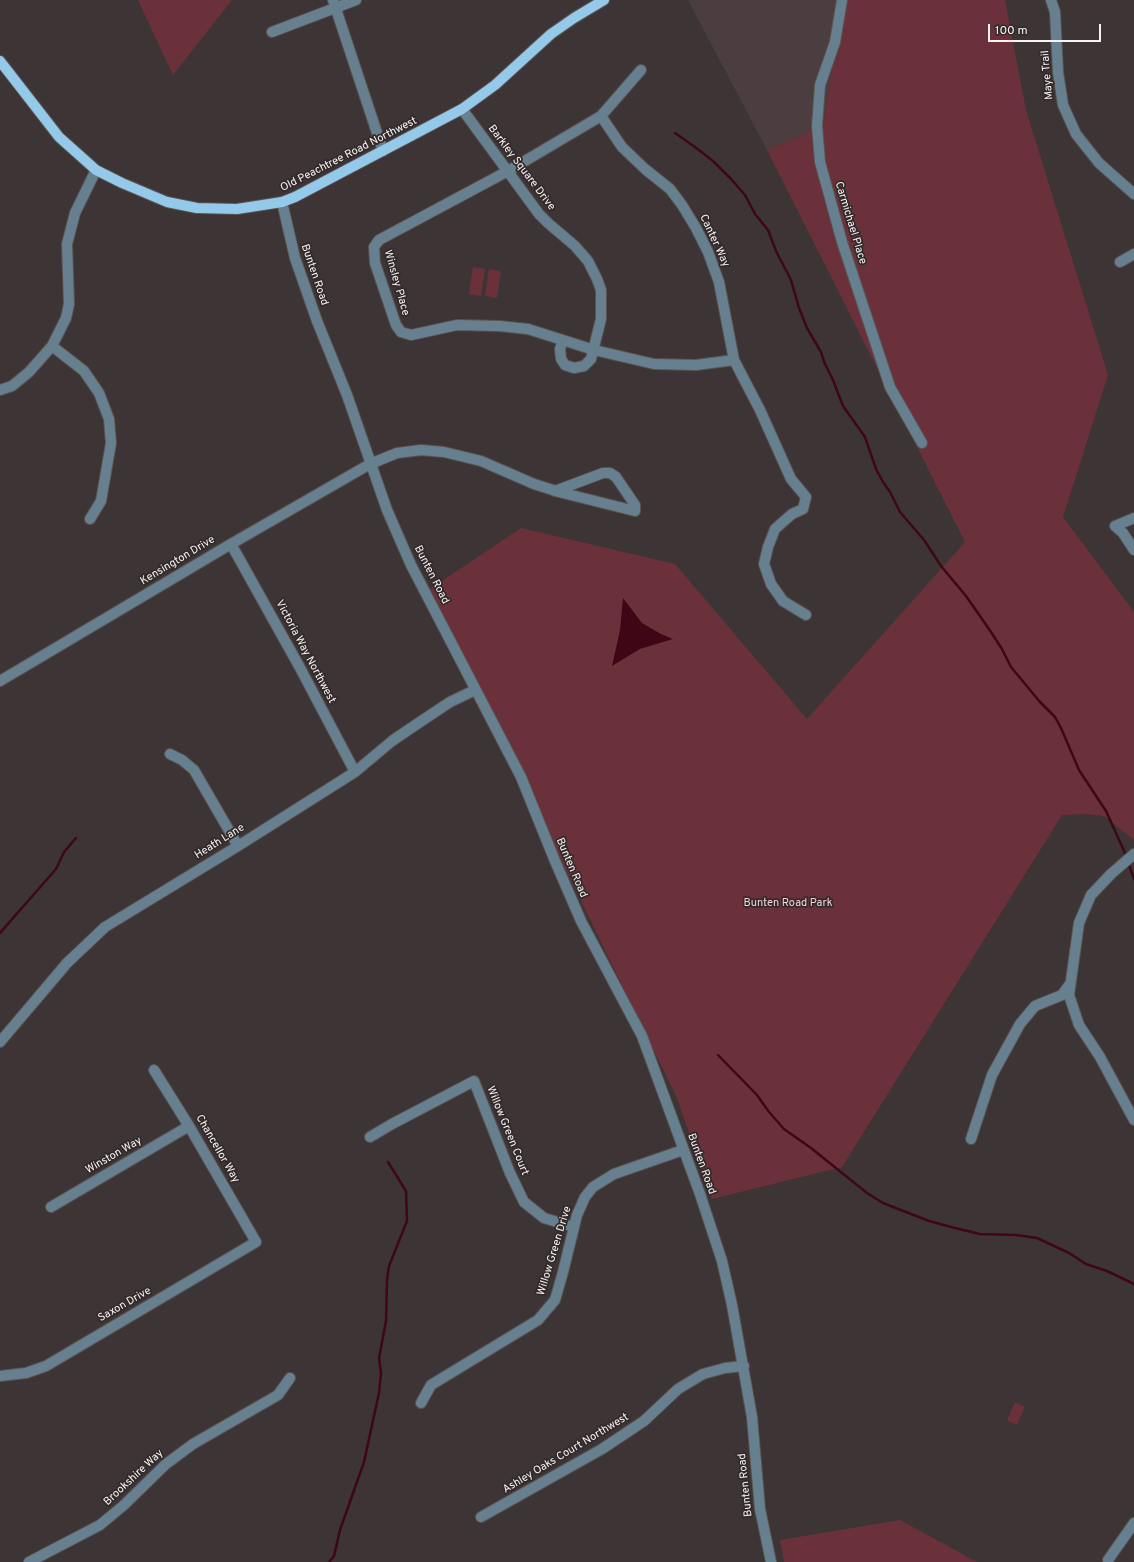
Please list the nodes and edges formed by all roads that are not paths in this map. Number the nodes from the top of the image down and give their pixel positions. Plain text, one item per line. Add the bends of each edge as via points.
1 (356, 0) edge
2 (604, 0) edge
3 (842, 0) edge
4 (1051, 0) edge
5 (335, 4) edge
6 (272, 32) dead end
7 (0, 60) edge
8 (641, 70) dead end
9 (462, 109) junction
10 (601, 116) junction
11 (383, 151) junction
12 (96, 170) junction
13 (508, 171) junction
14 (1134, 194) edge
15 (282, 202) junction
16 (1134, 254) edge
17 (1120, 262) dead end
18 (563, 340) junction
19 (52, 346) junction
20 (594, 350) junction
21 (734, 360) junction
22 (0, 390) edge
23 (922, 443) dead end
24 (370, 464) junction
25 (555, 490) junction
26 (1134, 518) edge
27 (90, 519) dead end
28 (231, 544) junction
29 (1134, 550) edge
30 (806, 615) dead end
31 (0, 681) edge
32 (475, 690) junction
33 (170, 754) dead end
34 (355, 772) junction
35 (238, 846) junction
36 (1132, 855) edge
37 (1072, 980) junction
38 (0, 1042) edge
39 (154, 1070) dead end
40 (1134, 1120) edge
41 (189, 1126) junction
42 (370, 1138) dead end
43 (971, 1140) dead end
44 (683, 1150) junction
45 (50, 1207) dead end
46 (574, 1227) junction
47 (256, 1242) joint
48 (744, 1366) junction
49 (0, 1376) edge
50 (290, 1378) dead end
51 (421, 1403) dead end
52 (481, 1517) dead end
53 (1134, 1523) edge
54 (1108, 1560) dead end
55 (29, 1562) edge
56 (771, 1562) edge

1 - 5 street
2 - 9 main road, Old Peachtree Road Northwest via 551,34 495,85
3 - 23 street, Carmichael Place via 835,42 820,85 817,126 820,162 842,242 890,387
4 - 14 street, Maye Trail via 1058,40 1062,105 1076,134 1094,158
5 - 6 street
5 - 11 street
7 - 12 main road, Old Peachtree Road Northwest via 59,137
8 - 10 street, Winsley Place
9 - 11 main road, Old Peachtree Road Northwest
9 - 13 street, Barkley Square Drive
10 - 13 street, Winsley Place
10 - 21 street, Canter Way via 622,147 670,189 696,228 719,282
11 - 15 main road, Old Peachtree Road Northwest
12 - 15 main road, Old Peachtree Road Northwest via 122,184 167,202 197,208 238,209
12 - 19 street via 75,213 67,244 70,304
13 - 18 street, Winsley Place via 379,240 374,247 375,263 396,325 401,332 411,335 457,325 499,326 528,328
13 - 20 street, Barkley Square Drive via 539,214 588,261 597,279 601,290 601,320
15 - 24 street, Bunten Road via 295,258
16 - 17 street
18 - 20 street, Winsley Place
18 - 20 street, Barkley Square Drive via 561,359 565,365 574,368 584,366
19 - 22 street via 29,372 12,386
19 - 27 street via 84,371 99,392 109,419 111,443 101,502
20 - 21 street, Winsley Place via 654,364 696,366
21 - 30 street, Canter Way via 791,479 806,497 803,509 792,514 775,529 764,564 771,584 784,601
24 - 25 street, Kensington Drive via 397,453 421,450 444,452 481,461 534,484
24 - 28 street, Kensington Drive
24 - 32 street, Bunten Road via 411,565
25 - 25 street, Kensington Drive via 603,473 610,473 616,477 635,505 635,511
26 - 29 street via 1115,526
28 - 31 street, Kensington Drive
28 - 34 street, Victoria Way Northwest
32 - 34 street, Heath Lane via 450,702 392,741
32 - 44 street, Bunten Road via 522,777 581,921 642,1036
33 - 35 street via 194,770
34 - 35 street, Heath Lane
35 - 38 street, Heath Lane via 105,927 67,963
36 - 37 street via 1091,895 1079,923
37 - 40 street via 1069,995 1079,1025 1100,1057
37 - 43 street via 1062,995 1035,1006 1020,1024 992,1075
39 - 41 street, Chancellor Way
41 - 45 street, Winston Way
41 - 47 street, Chancellor Way
42 - 46 street, Willow Green Court via 474,1081 524,1202 544,1218
44 - 46 street, Willow Green Drive via 614,1174 593,1187
44 - 48 street, Bunten Road via 724,1267
46 - 51 street, Willow Green Drive via 555,1300 538,1320 431,1384
47 - 49 street, Saxon Drive via 46,1366 26,1373
48 - 52 street, Ashley Oaks Court Northwest via 702,1374 678,1389 644,1421 608,1445
48 - 56 street, Bunten Road via 752,1417 760,1509
50 - 55 street, Brookshire Way via 278,1395 192,1444 166,1464 100,1525
53 - 54 street

